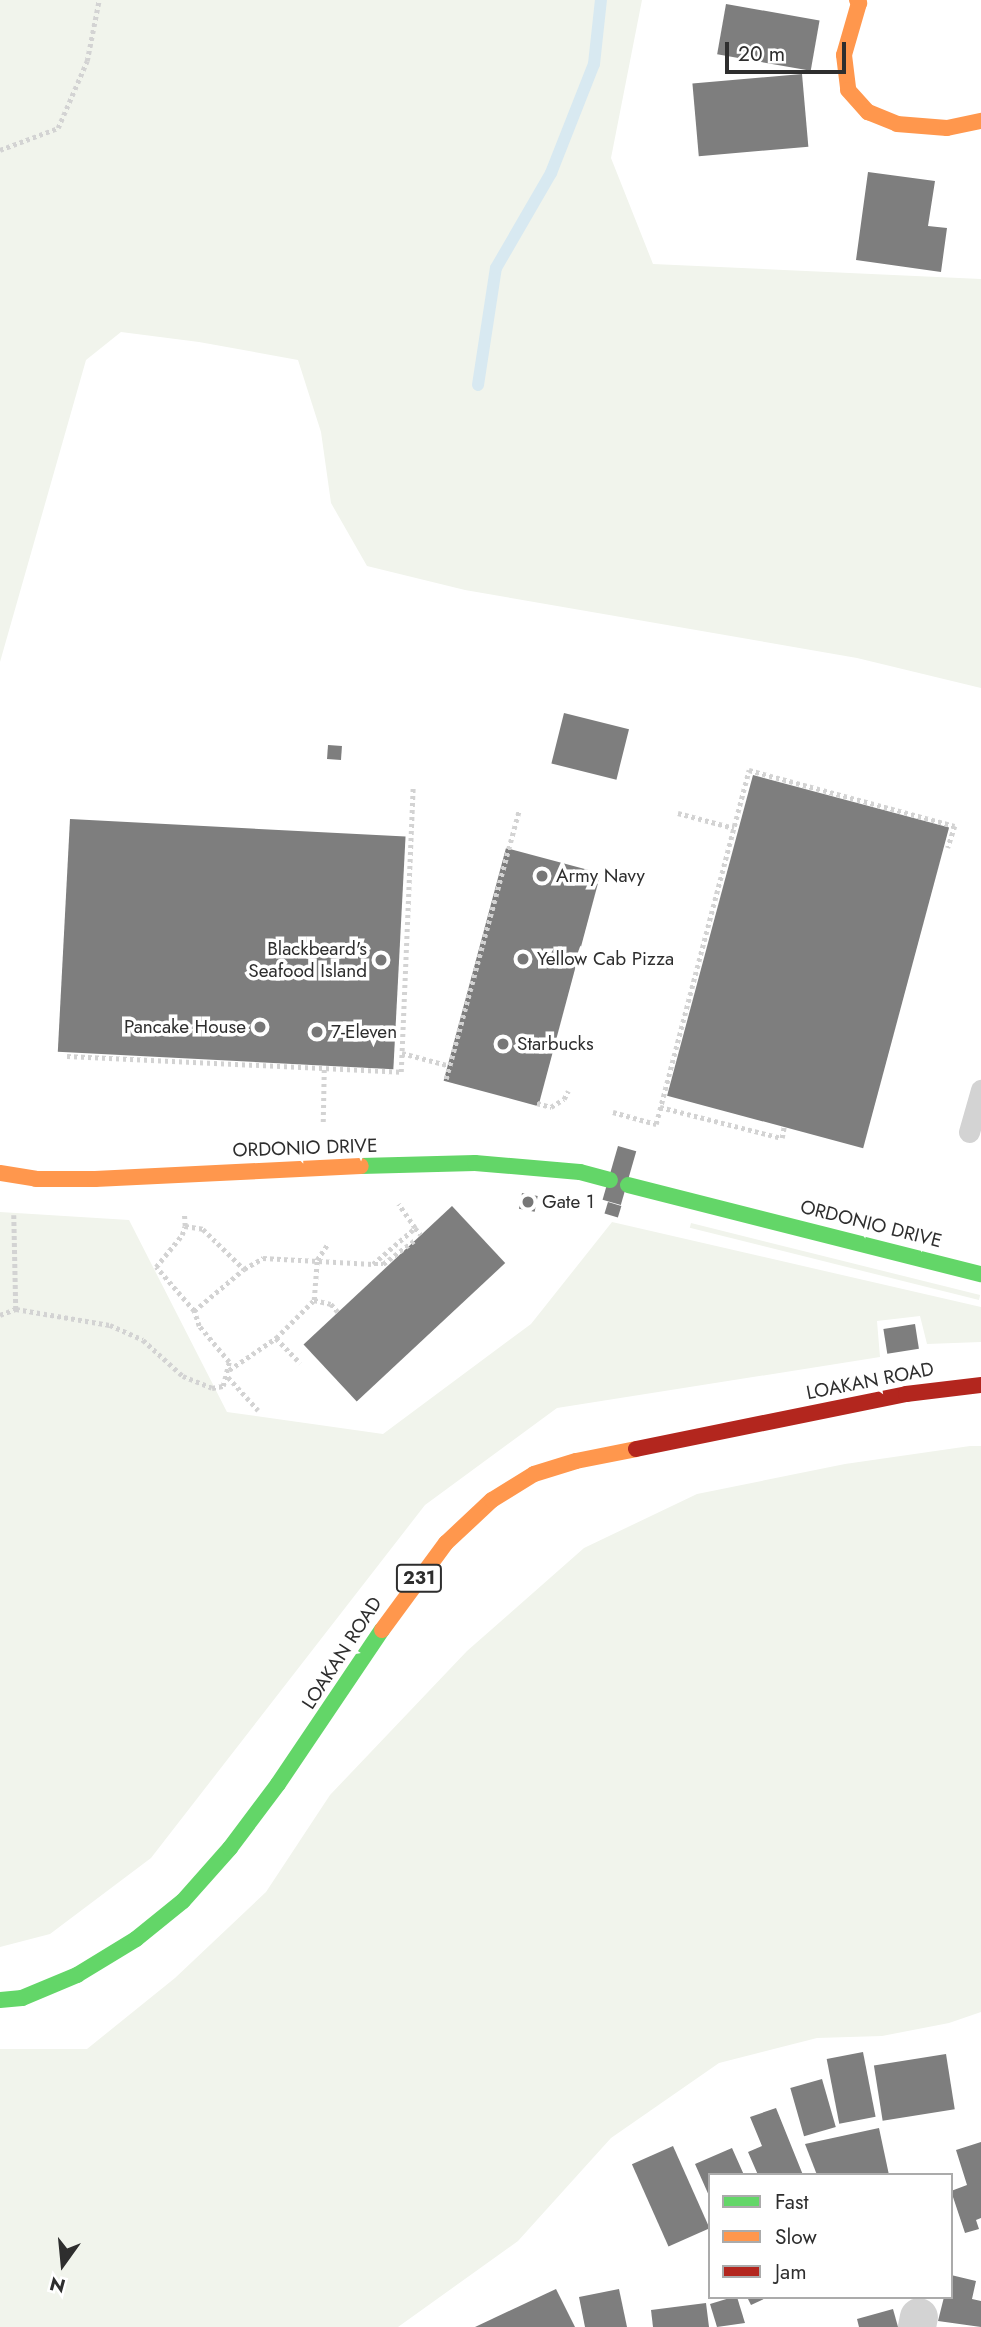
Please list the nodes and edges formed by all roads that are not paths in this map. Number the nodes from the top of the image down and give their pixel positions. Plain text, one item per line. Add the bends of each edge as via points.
1 (857, 0) edge
2 (981, 121) edge
3 (981, 1090) edge
4 (970, 1132) dead end
5 (0, 1173) edge
6 (610, 1180) dead end
7 (628, 1185) dead end
8 (981, 1274) edge
9 (981, 1385) edge
10 (0, 2000) edge

1 - 2 main road via 844,55 848,90 868,112 897,124 947,128
3 - 4 lane
5 - 6 main road, ORDONIO DRIVE via 36,1179 95,1179 475,1163 580,1172
7 - 8 main road, ORDONIO DRIVE
9 - 10 main road, LOAKAN ROAD / 231 via 906,1394 576,1461 534,1474 492,1500 446,1543 400,1602 278,1784 183,1901 136,1939 77,1975 22,1998

